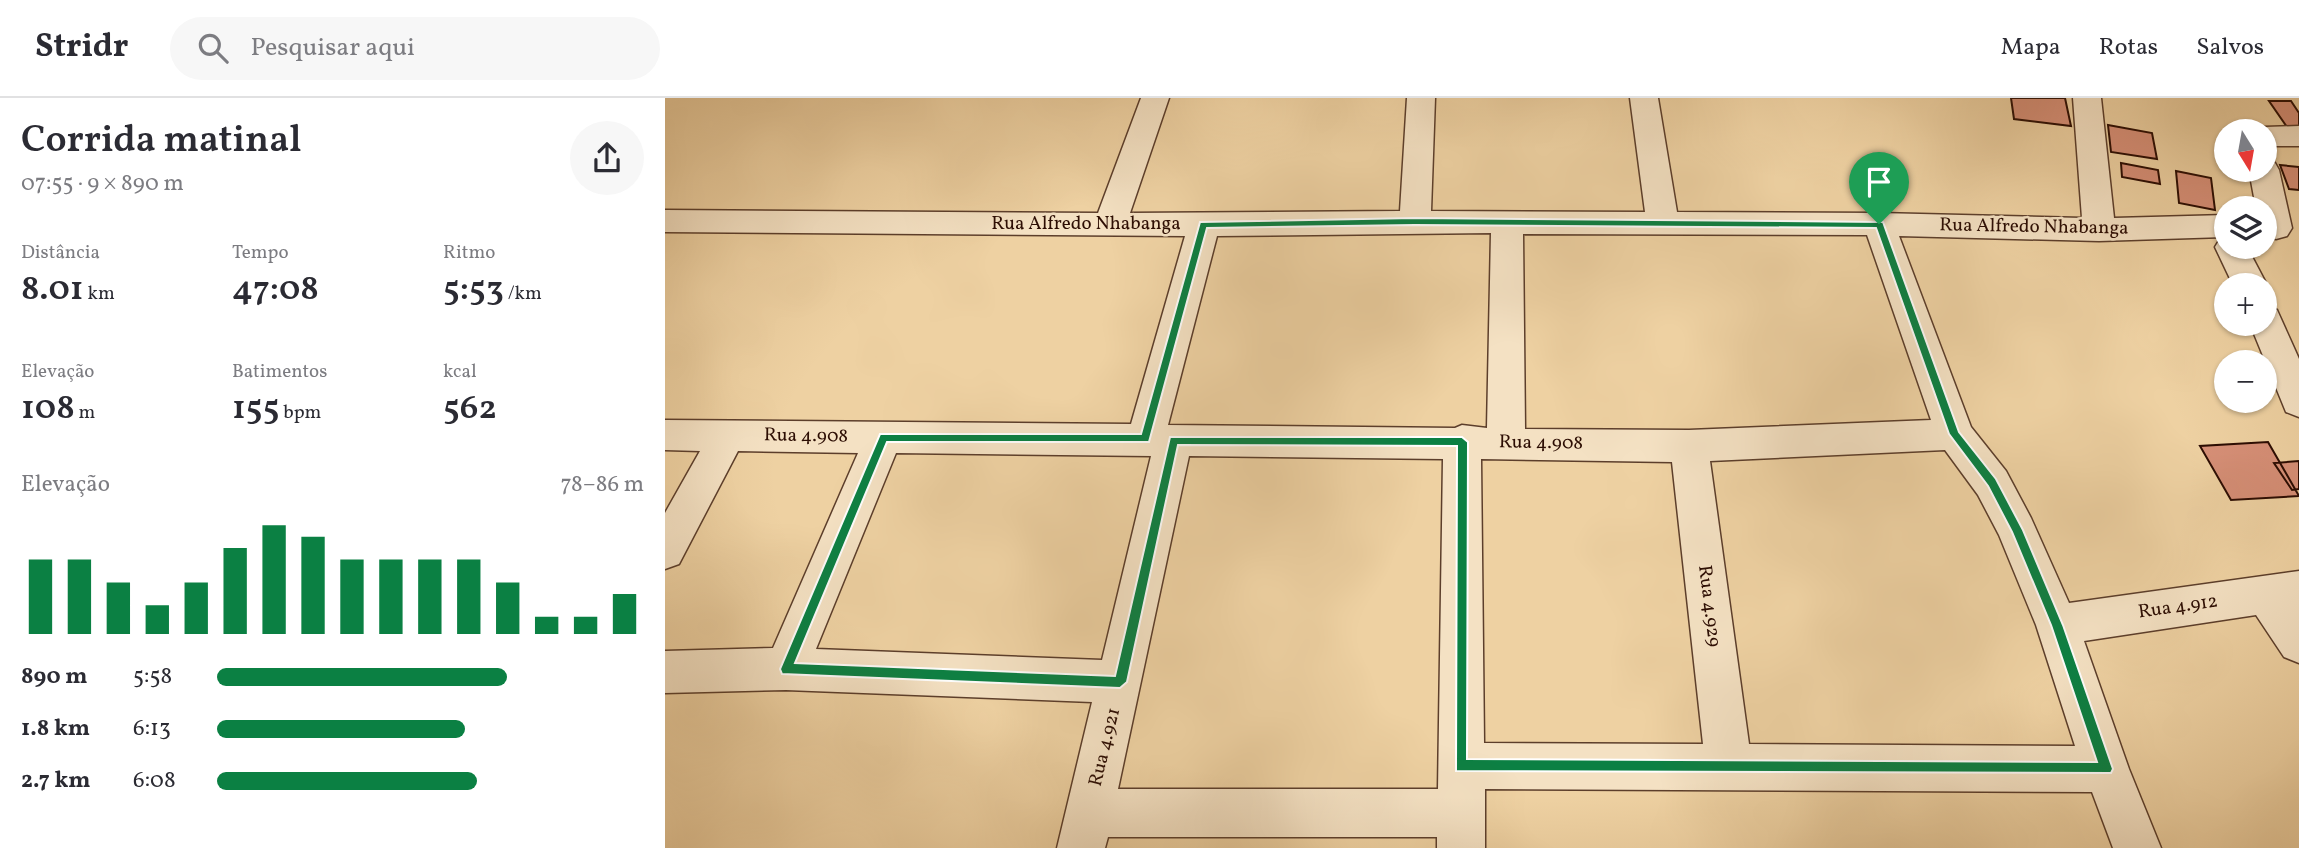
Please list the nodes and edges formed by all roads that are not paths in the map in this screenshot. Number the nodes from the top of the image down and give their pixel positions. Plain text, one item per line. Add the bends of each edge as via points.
1 (1154, 98) edge
2 (1421, 98) edge
3 (1644, 98) edge
4 (2087, 98) edge
5 (2277, 136) edge
6 (2299, 136) edge
7 (2267, 182) edge
8 (665, 220) edge
9 (1415, 222) junction
10 (1507, 223) junction
11 (1110, 224) junction
12 (1879, 224) junction
13 (1203, 225) junction
14 (1663, 225) junction
15 (2214, 226) edge
16 (2280, 229) edge
17 (2099, 230) junction
18 (2272, 336) edge
19 (2299, 402) edge
20 (1955, 434) junction
21 (665, 435) edge
22 (728, 436) junction
23 (884, 437) junction
24 (1160, 439) junction
25 (1462, 442) junction
26 (1506, 442) junction
27 (1689, 446) junction
28 (665, 551) edge
29 (2282, 593) edge
30 (2057, 625) junction
31 (2299, 643) edge
32 (786, 669) junction
33 (665, 672) edge
34 (1120, 682) junction
35 (1461, 766) junction
36 (1729, 766) junction
37 (2106, 769) junction
38 (1461, 830) edge
39 (1085, 831) edge
40 (2137, 848) edge

1 - 11 street
2 - 9 street
3 - 14 street
4 - 17 street
5 - 6 street
7 - 16 street
8 - 11 street, Rua Alfredo Nhabanga
9 - 10 street, Rua Alfredo Nhabanga
9 - 13 street, Rua Alfredo Nhabanga
10 - 14 street, Rua Alfredo Nhabanga
10 - 26 street
11 - 13 street, Rua Alfredo Nhabanga
12 - 14 street, Rua Alfredo Nhabanga
12 - 17 street, Rua Alfredo Nhabanga
12 - 20 street
13 - 24 street, Rua 4.921
15 - 17 street, Rua Alfredo Nhabanga
18 - 19 street
20 - 27 street, Rua 4.908
20 - 30 street via 1992,483
21 - 22 street, Rua 4.908
22 - 23 street, Rua 4.908
22 - 28 street
23 - 24 street, Rua 4.908
23 - 32 street
24 - 25 street, Rua 4.908
24 - 34 street, Rua 4.921
25 - 26 street, Rua 4.908
25 - 35 street
26 - 27 street, Rua 4.908
27 - 36 street, Rua 4.929
29 - 30 street, Rua 4.912
29 - 31 street
30 - 37 street
32 - 33 street
32 - 34 street
34 - 39 street, Rua 4.921
35 - 36 street
35 - 38 street
36 - 37 street
37 - 40 street
38 - 39 street

